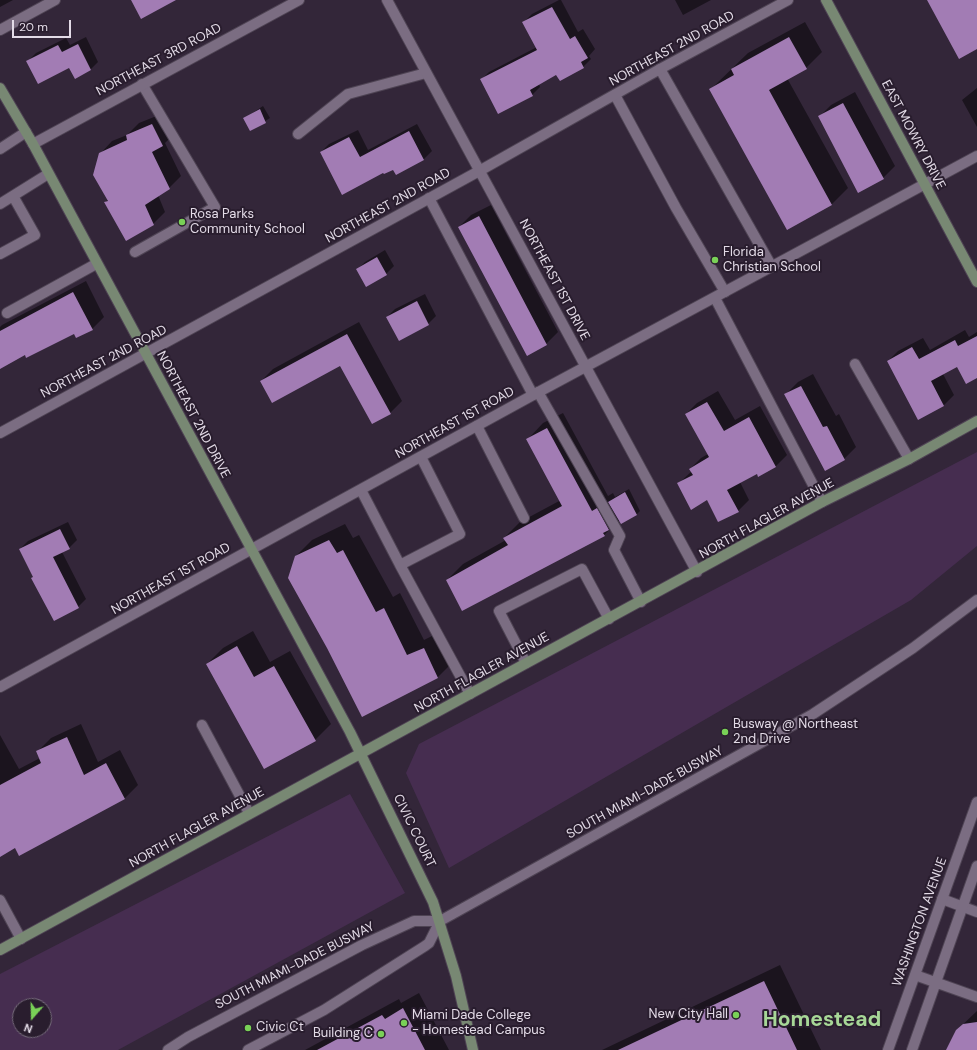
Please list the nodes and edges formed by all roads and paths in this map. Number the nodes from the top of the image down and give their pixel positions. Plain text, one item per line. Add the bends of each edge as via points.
1 (55, 0) edge
2 (299, 0) edge
3 (387, 0) edge
4 (788, 0) edge
5 (826, 0) edge
6 (0, 30) edge
7 (660, 69) junction
8 (426, 73) junction
9 (142, 84) junction
10 (0, 88) edge
11 (615, 95) junction
12 (26, 132) junction
13 (298, 134) dead end
14 (32, 144) junction
15 (0, 149) edge
16 (977, 156) edge
17 (480, 170) junction
18 (48, 174) junction
19 (925, 185) junction
20 (13, 196) junction
21 (429, 198) junction
22 (0, 204) edge
23 (134, 252) dead end
24 (0, 254) edge
25 (96, 264) junction
26 (772, 267) junction
27 (977, 282) edge
28 (725, 292) junction
29 (715, 298) junction
30 (7, 313) dead end
31 (146, 354) junction
32 (855, 364) dead end
33 (586, 367) junction
34 (536, 393) junction
35 (977, 421) edge
36 (477, 426) junction
37 (0, 433) edge
38 (421, 457) junction
39 (909, 459) junction
40 (360, 490) junction
41 (822, 502) junction
42 (524, 518) dead end
43 (251, 550) junction
44 (400, 565) junction
45 (696, 572) junction
46 (977, 600) edge
47 (642, 602) junction
48 (609, 619) junction
49 (526, 663) junction
50 (0, 687) edge
51 (470, 694) junction
52 (202, 725) dead end
53 (362, 755) junction
54 (977, 802) edge
55 (249, 813) junction
56 (977, 866) edge
57 (942, 899) junction
58 (0, 900) edge
59 (962, 906) junction
60 (977, 912) edge
61 (440, 921) junction
62 (20, 939) junction
63 (0, 950) edge
64 (915, 975) junction
65 (936, 982) junction
66 (977, 997) edge
67 (168, 1050) edge
68 (248, 1050) edge
69 (473, 1050) edge
70 (888, 1050) edge
71 (912, 1050) edge

1 - 6 street
2 - 9 street, NORTHEAST 3RD ROAD
3 - 8 street, NORTHEAST 1ST DRIVE
4 - 7 street, NORTHEAST 2ND ROAD
5 - 19 street, EAST MOWRY DRIVE
7 - 11 street, NORTHEAST 2ND ROAD
7 - 26 street
8 - 13 street via 348,94
8 - 17 street, NORTHEAST 1ST DRIVE
9 - 14 street, NORTHEAST 3RD ROAD
9 - 23 street via 215,207
10 - 12 street, NORTHEAST 2ND DRIVE
11 - 17 street, NORTHEAST 2ND ROAD
11 - 28 street
12 - 14 street, NORTHEAST 2ND DRIVE
12 - 15 street
14 - 18 street, NORTHEAST 2ND DRIVE
16 - 19 street, NORTHEAST 1ST ROAD
17 - 21 street, NORTHEAST 2ND ROAD
17 - 33 street, NORTHEAST 1ST DRIVE
18 - 20 street
18 - 25 street, NORTHEAST 2ND DRIVE
19 - 26 street, NORTHEAST 1ST ROAD
19 - 27 street, EAST MOWRY DRIVE
20 - 22 street
20 - 24 street via 35,235
21 - 31 street, NORTHEAST 2ND ROAD
21 - 34 street
25 - 30 street
25 - 31 street, NORTHEAST 2ND DRIVE
26 - 28 street, NORTHEAST 1ST ROAD
28 - 29 street, NORTHEAST 1ST ROAD
29 - 33 street, NORTHEAST 1ST ROAD
29 - 41 street
31 - 37 street, NORTHEAST 2ND ROAD
31 - 43 street, NORTHEAST 2ND DRIVE
32 - 39 street
33 - 34 street, NORTHEAST 1ST ROAD
33 - 45 street, NORTHEAST 1ST DRIVE
34 - 36 street, NORTHEAST 1ST ROAD
34 - 47 street via 620,536 614,550
35 - 39 street, NORTH FLAGLER AVENUE
36 - 38 street, NORTHEAST 1ST ROAD
36 - 42 street
38 - 40 street, NORTHEAST 1ST ROAD
38 - 44 street via 460,534
39 - 41 street, NORTH FLAGLER AVENUE
40 - 43 street, NORTHEAST 1ST ROAD
40 - 44 street
41 - 45 street, NORTH FLAGLER AVENUE
43 - 50 street, NORTHEAST 1ST ROAD
43 - 53 street, NORTHEAST 2ND DRIVE
44 - 51 street
45 - 47 street, NORTH FLAGLER AVENUE
46 - 61 street, SOUTH MIAMI-DADE BUSWAY via 913,648 807,718
47 - 48 street, NORTH FLAGLER AVENUE
48 - 49 street, NORTH FLAGLER AVENUE
48 - 49 street via 582,569 499,611
49 - 51 street, NORTH FLAGLER AVENUE
51 - 53 street, NORTH FLAGLER AVENUE
52 - 55 street
53 - 55 street, NORTH FLAGLER AVENUE
53 - 61 street, CIVIC COURT via 426,886
54 - 57 street, WASHINGTON AVENUE
55 - 62 street, NORTH FLAGLER AVENUE
56 - 59 street
57 - 59 street
57 - 64 street, WASHINGTON AVENUE
58 - 62 street
59 - 60 street
59 - 65 street
61 - 67 street, SOUTH MIAMI-DADE BUSWAY via 414,921 362,944
61 - 68 street via 429,943 324,1010
61 - 69 street, CIVIC COURT
62 - 63 street, NORTH FLAGLER AVENUE
64 - 65 street
64 - 70 street, WASHINGTON AVENUE
65 - 66 street
65 - 71 street

